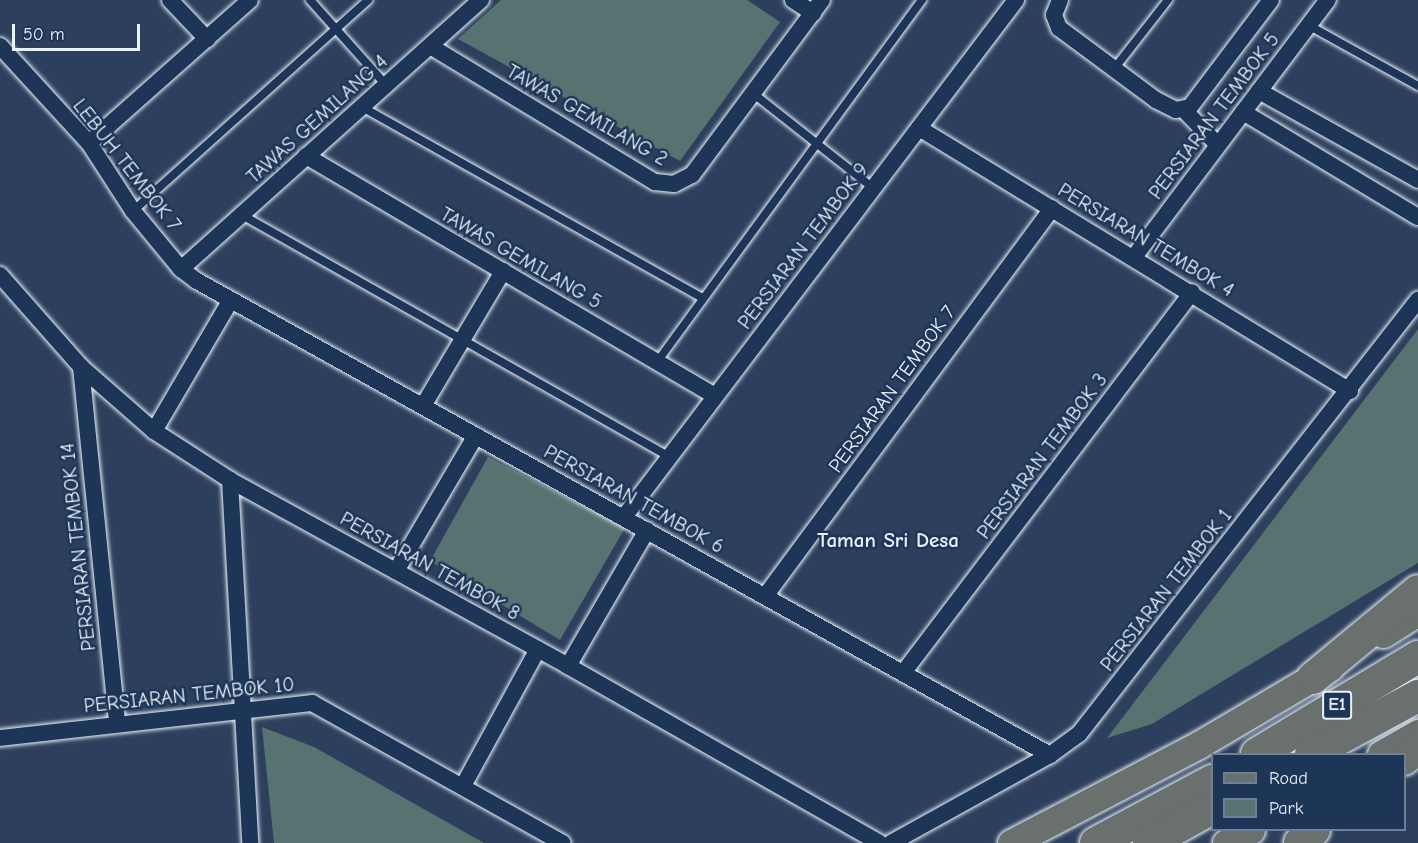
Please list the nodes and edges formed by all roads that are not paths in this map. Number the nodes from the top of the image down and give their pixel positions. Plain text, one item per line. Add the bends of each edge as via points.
1 (170, 0) edge
2 (250, 0) edge
3 (310, 0) edge
4 (368, 0) edge
5 (481, 0) edge
6 (793, 0) edge
7 (921, 0) edge
8 (1016, 0) edge
9 (1060, 0) edge
10 (1168, 0) edge
11 (1271, 0) edge
12 (1328, 0) edge
13 (818, 7) edge
14 (1308, 25) junction
15 (336, 29) junction
16 (207, 39) junction
17 (0, 46) edge
18 (430, 46) junction
19 (1114, 69) junction
20 (386, 85) junction
21 (1418, 86) edge
22 (1259, 91) junction
23 (754, 94) junction
24 (362, 107) junction
25 (1184, 110) junction
26 (1243, 112) junction
27 (919, 128) junction
28 (817, 142) junction
29 (89, 143) junction
30 (1217, 144) junction
31 (306, 156) junction
32 (1418, 180) edge
33 (873, 188) junction
34 (1052, 208) junction
35 (134, 211) junction
36 (241, 214) junction
37 (1418, 217) edge
38 (1134, 257) junction
39 (181, 269) junction
40 (503, 271) junction
41 (0, 275) edge
42 (198, 281) joint
43 (1192, 292) junction
44 (703, 298) junction
45 (231, 300) junction
46 (1418, 300) edge
47 (463, 337) junction
48 (657, 362) junction
49 (81, 367) junction
50 (1350, 391) junction
51 (715, 396) junction
52 (423, 406) junction
53 (154, 431) junction
54 (476, 437) junction
55 (669, 457) junction
56 (230, 480) junction
57 (624, 517) junction
58 (647, 530) junction
59 (396, 571) junction
60 (1418, 591) edge
61 (766, 595) junction
62 (1418, 612) edge
63 (538, 650) junction
64 (1418, 657) edge
65 (568, 666) junction
66 (903, 673) junction
67 (1314, 678) junction
68 (1418, 696) edge
69 (242, 710) junction
70 (117, 723) junction
71 (1418, 733) edge
72 (0, 738) edge
73 (1418, 748) edge
74 (1259, 753) edge
75 (1313, 753) edge
76 (1383, 753) edge
77 (1050, 755) junction
78 (1406, 757) edge
79 (1211, 782) edge
80 (463, 786) junction
81 (1211, 809) edge
82 (1249, 831) edge
83 (1313, 831) edge
84 (250, 843) edge
85 (562, 843) edge
86 (879, 843) edge
87 (891, 843) edge
88 (1011, 843) edge
89 (1096, 843) edge
90 (1149, 843) edge
91 (1226, 843) edge
92 (1300, 843) edge

1 - 16 street
2 - 16 street
3 - 15 lane
4 - 15 lane
5 - 18 street, TAWAS GEMILANG 4
6 - 13 street
7 - 28 lane
8 - 27 street, PERSIARAN TEMBOK 9
9 - 19 street via 1054,15 1057,25
10 - 19 lane
11 - 25 street
12 - 14 street, PERSIARAN TEMBOK 5
13 - 23 street, TAWAS GEMILANG 2
14 - 21 lane
14 - 22 street, PERSIARAN TEMBOK 5
15 - 20 lane
15 - 35 lane
16 - 29 street
17 - 29 street, LEBUH TEMBOK 7
18 - 20 street, TAWAS GEMILANG 4
18 - 23 street, TAWAS GEMILANG 2 via 662,184 674,184 692,175
19 - 25 street via 1167,107
20 - 24 street, TAWAS GEMILANG 4
22 - 26 street, PERSIARAN TEMBOK 5
22 - 32 street
23 - 28 lane
24 - 31 street, TAWAS GEMILANG 4
24 - 44 lane
25 - 30 street
26 - 30 street, PERSIARAN TEMBOK 5
26 - 37 street
27 - 33 street, PERSIARAN TEMBOK 9
27 - 34 street, PERSIARAN TEMBOK 4
28 - 33 lane
28 - 44 lane
29 - 35 street, LEBUH TEMBOK 7
30 - 38 street, PERSIARAN TEMBOK 5
31 - 36 street, TAWAS GEMILANG 4
31 - 40 street, TAWAS GEMILANG 5
33 - 51 street, PERSIARAN TEMBOK 9
34 - 38 street, PERSIARAN TEMBOK 4
34 - 61 street, PERSIARAN TEMBOK 7
35 - 39 street, LEBUH TEMBOK 7
36 - 39 street, TAWAS GEMILANG 4
36 - 47 lane
38 - 43 street, PERSIARAN TEMBOK 4
39 - 42 street, LEBUH TEMBOK 7
40 - 47 street
40 - 48 street, TAWAS GEMILANG 5
41 - 49 street, PERSIARAN TEMBOK 8
42 - 45 street, PERSIARAN TEMBOK 6
43 - 50 street, PERSIARAN TEMBOK 4
43 - 66 street, PERSIARAN TEMBOK 3
44 - 48 lane
45 - 52 street, PERSIARAN TEMBOK 6
45 - 53 street
46 - 50 street, PERSIARAN TEMBOK 1
47 - 52 street
47 - 55 lane
48 - 51 street, TAWAS GEMILANG 5
49 - 53 street, PERSIARAN TEMBOK 8
49 - 70 street, PERSIARAN TEMBOK 14
50 - 77 street, PERSIARAN TEMBOK 1 via 1090,723
51 - 55 street, PERSIARAN TEMBOK 9
52 - 54 street, PERSIARAN TEMBOK 6
53 - 56 street, PERSIARAN TEMBOK 8
54 - 57 street, PERSIARAN TEMBOK 6
54 - 59 street
55 - 57 street, PERSIARAN TEMBOK 9
56 - 59 street, PERSIARAN TEMBOK 8
56 - 69 street
57 - 58 street, PERSIARAN TEMBOK 6
58 - 61 street, PERSIARAN TEMBOK 6
58 - 65 street
59 - 63 street, PERSIARAN TEMBOK 8
60 - 67 highway
61 - 66 street, PERSIARAN TEMBOK 6
62 - 67 main road
63 - 65 street, PERSIARAN TEMBOK 8
63 - 80 street
64 - 74 highway, E1
65 - 86 street, PERSIARAN TEMBOK 8
66 - 77 street, PERSIARAN TEMBOK 6
67 - 88 main road via 1200,744
68 - 75 highway, E1
69 - 70 street, PERSIARAN TEMBOK 10
69 - 80 street, PERSIARAN TEMBOK 10 via 320,705
69 - 84 street
70 - 72 street, PERSIARAN TEMBOK 10
71 - 76 main road
73 - 78 highway
77 - 87 street, PERSIARAN TEMBOK 1
79 - 89 highway
80 - 85 street, PERSIARAN TEMBOK 10
81 - 90 highway
82 - 91 main road
83 - 92 highway

